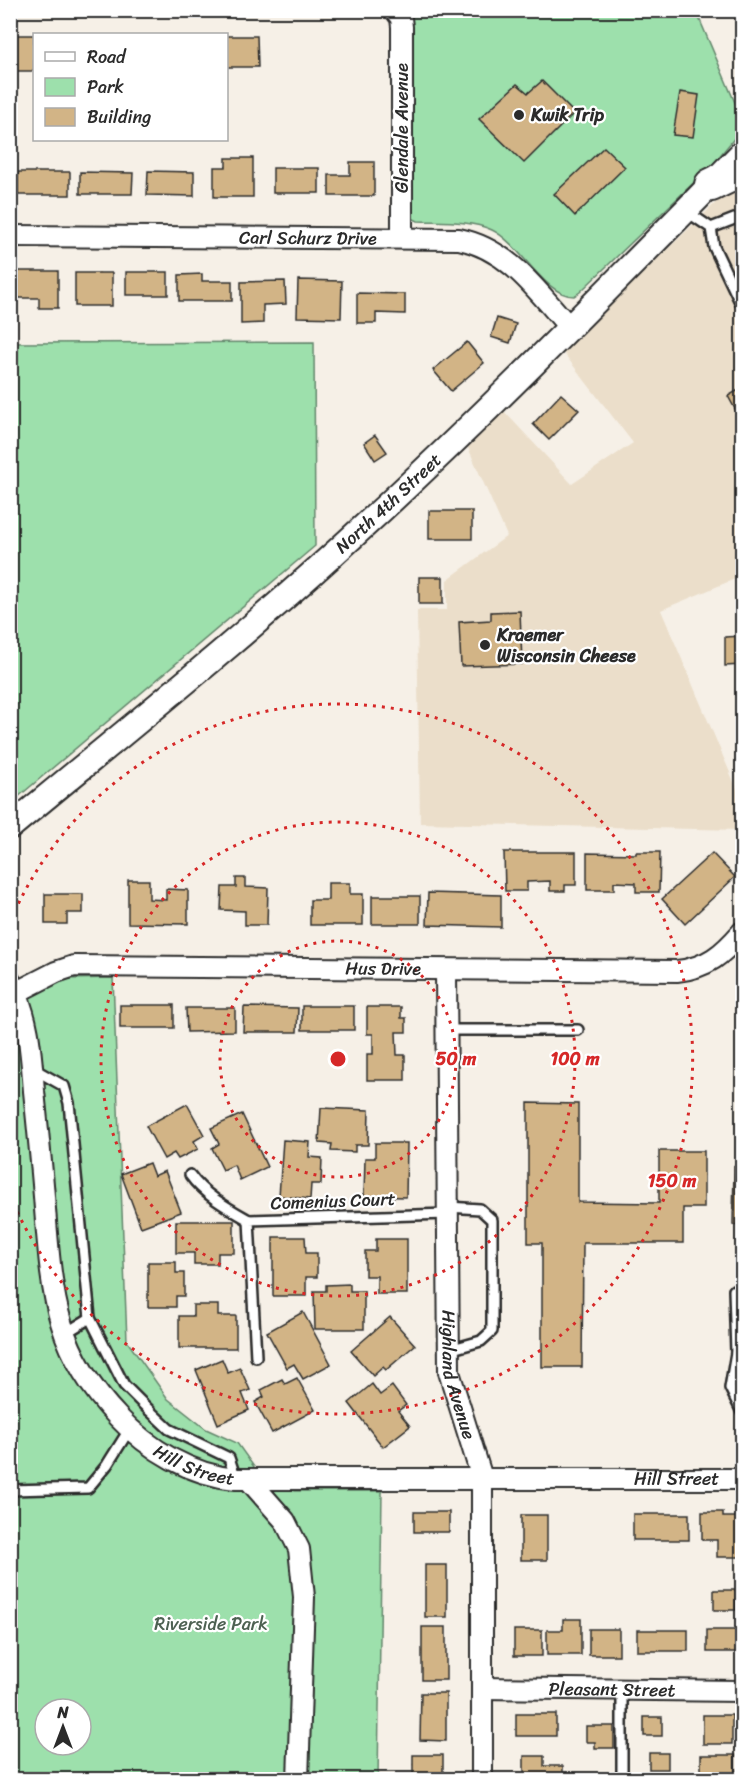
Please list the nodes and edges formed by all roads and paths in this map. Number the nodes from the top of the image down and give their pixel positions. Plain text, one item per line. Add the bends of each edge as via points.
1 (398, 14) edge
2 (742, 153) edge
3 (742, 170) edge
4 (711, 185) junction
5 (686, 211) junction
6 (742, 216) edge
7 (711, 228) junction
8 (10, 236) edge
9 (402, 237) junction
10 (742, 306) edge
11 (570, 328) junction
12 (10, 827) edge
13 (742, 932) edge
14 (446, 970) junction
15 (14, 986) edge
16 (446, 1030) junction
17 (578, 1030) dead end
18 (32, 1068) junction
19 (190, 1175) dead end
20 (448, 1210) junction
21 (249, 1220) junction
22 (734, 1290) dead end
23 (90, 1318) junction
24 (63, 1334) junction
25 (449, 1350) junction
26 (739, 1353) edge
27 (256, 1357) dead end
28 (742, 1412) edge
29 (129, 1430) junction
30 (482, 1478) junction
31 (243, 1479) junction
32 (742, 1479) edge
33 (10, 1490) edge
34 (482, 1688) junction
35 (622, 1690) junction
36 (742, 1691) edge
37 (298, 1779) edge
38 (482, 1779) edge
39 (622, 1779) edge

1 - 9 street, Glendale Avenue
2 - 4 street, North 4th Street
3 - 4 highway
4 - 5 street, North 4th Street
5 - 7 lane
5 - 11 street, North 4th Street
6 - 7 lane
7 - 10 lane via 714,247
8 - 9 street, Carl Schurz Drive
9 - 11 street, Carl Schurz Drive via 459,239 484,245 512,263
11 - 12 street, North 4th Street via 361,530
13 - 14 street, Hus Drive via 718,958 695,969
14 - 15 street, Hus Drive via 74,966
14 - 16 street, Highland Avenue
15 - 18 street, Hill Street via 26,1018
16 - 17 lane
16 - 20 street, Highland Avenue
18 - 23 lane via 64,1086 69,1103
18 - 24 street, Hill Street via 50,1280
19 - 21 lane via 226,1207
20 - 21 lane, Comenius Court
20 - 25 street, Highland Avenue
20 - 25 lane, Comenius Court via 480,1209 492,1220 492,1331 481,1341
21 - 27 lane, Comenius Court
22 - 26 lane
23 - 24 lane
23 - 31 lane via 124,1385 169,1429 229,1458
24 - 29 street, Hill Street via 91,1385
25 - 30 street, Highland Avenue via 452,1385
26 - 28 lane via 730,1388
29 - 31 street, Hill Street via 173,1460 209,1474
29 - 33 lane via 88,1488
30 - 31 street, Hill Street
30 - 32 street, Hill Street
30 - 34 street, Highland Avenue
31 - 37 street via 285,1521 299,1549 303,1598
34 - 35 street, Pleasant Street
34 - 38 street, Highland Avenue
35 - 36 street, Pleasant Street
35 - 39 lane

